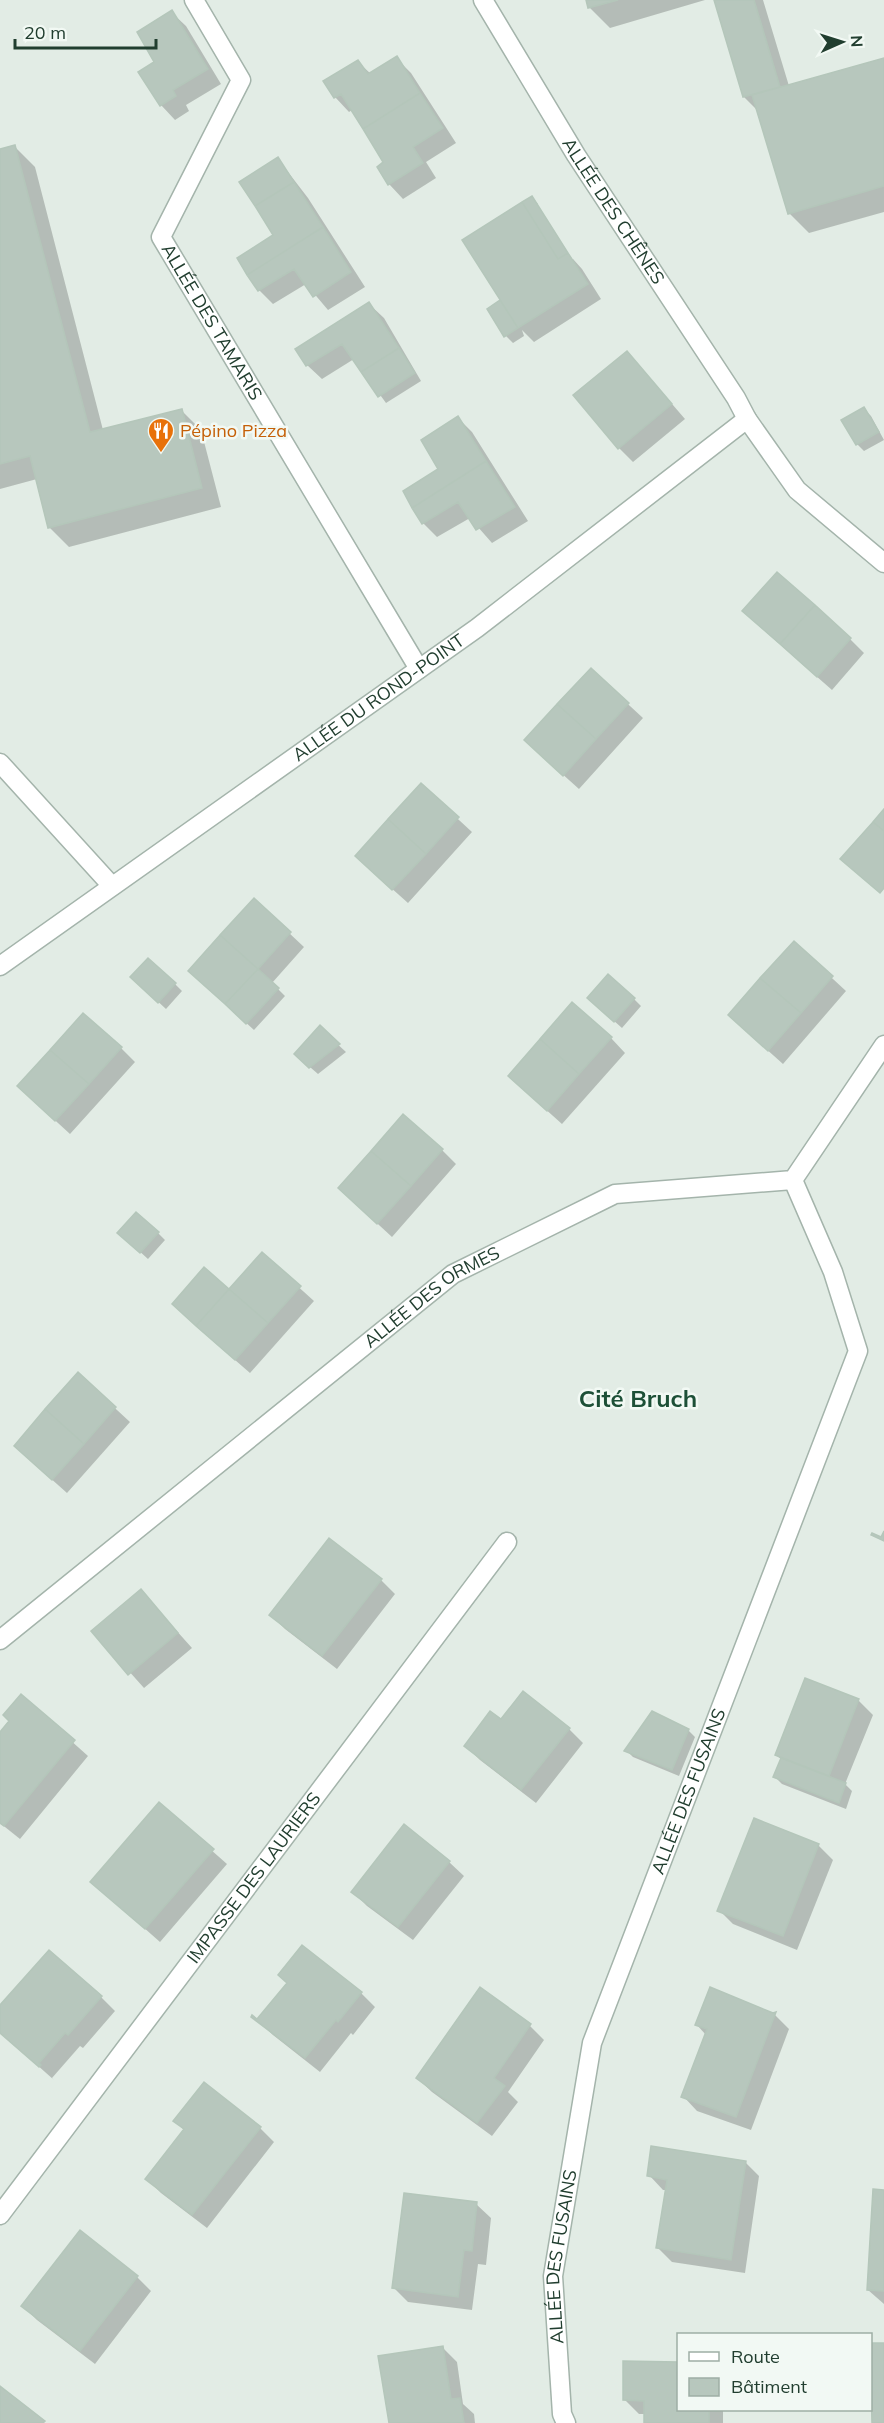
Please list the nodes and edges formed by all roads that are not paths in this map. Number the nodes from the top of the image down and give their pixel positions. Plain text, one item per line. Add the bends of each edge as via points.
1 (194, 0) edge
2 (483, 0) edge
3 (747, 419) junction
4 (884, 563) edge
5 (419, 669) junction
6 (0, 763) edge
7 (112, 886) junction
8 (0, 966) edge
9 (884, 1045) edge
10 (793, 1180) junction
11 (507, 1542) dead end
12 (0, 1640) edge
13 (0, 2215) edge
14 (566, 2423) edge

1 - 5 street, ALLÉE DES TAMARIS via 241,80 161,237
2 - 3 street, ALLÉE DES CHÊNES via 576,155
3 - 4 street, ALLÉE DES CHÊNES via 797,490
3 - 5 street, ALLÉE DU ROND-POINT
5 - 7 street, ALLÉE DU ROND-POINT
6 - 7 street
7 - 8 street, ALLÉE DU ROND-POINT
9 - 10 street
10 - 12 street, ALLÉE DES ORMES via 615,1194 453,1274
10 - 14 street, ALLÉE DES FUSAINS via 833,1272 858,1351 592,2043 553,2276 562,2414
11 - 13 street, IMPASSE DES LAURIERS

